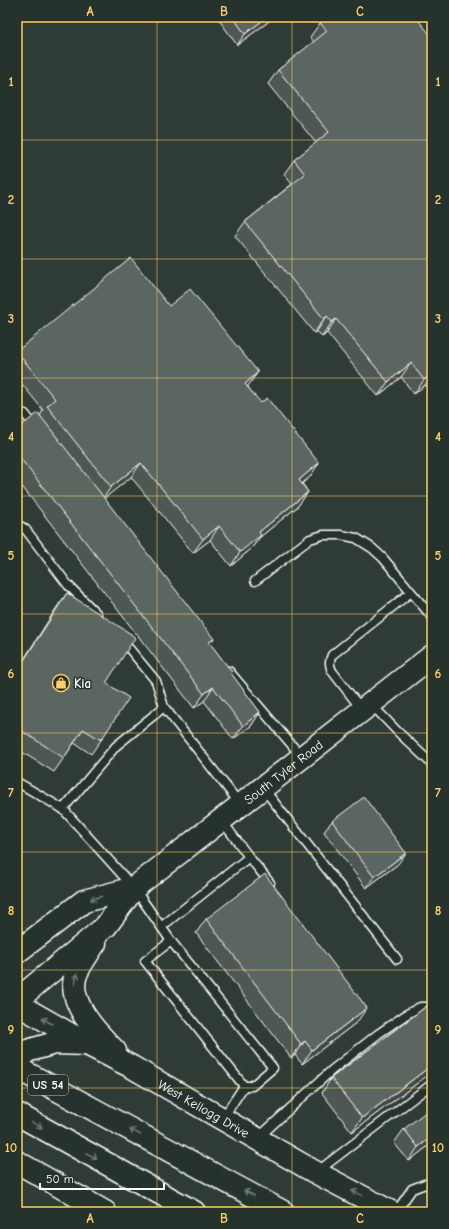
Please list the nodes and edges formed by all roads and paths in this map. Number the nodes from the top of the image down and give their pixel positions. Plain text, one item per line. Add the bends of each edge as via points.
1 (25, 414) dead end
2 (39, 432) edge
3 (17, 526) edge
4 (255, 581) dead end
5 (411, 592) junction
6 (432, 617) edge
7 (101, 619) edge
8 (117, 636) edge
9 (432, 656) edge
10 (225, 667) edge
11 (366, 707) junction
12 (164, 708) junction
13 (302, 756) junction
14 (432, 764) edge
15 (17, 782) edge
16 (263, 787) junction
17 (240, 804) junction
18 (63, 809) junction
19 (221, 819) junction
20 (249, 857) junction
21 (274, 887) edge
22 (134, 888) junction
23 (106, 926) junction
24 (161, 927) junction
25 (171, 941) junction
26 (17, 952) edge
27 (397, 959) dead end
28 (17, 1000) edge
29 (17, 1004) edge
30 (432, 1007) edge
31 (87, 1044) junction
32 (17, 1060) edge
33 (132, 1067) junction
34 (17, 1068) edge
35 (432, 1084) edge
36 (244, 1086) junction
37 (17, 1114) edge
38 (222, 1119) junction
39 (257, 1138) junction
40 (17, 1162) edge
41 (317, 1172) junction
42 (432, 1188) edge
43 (92, 1207) edge
44 (194, 1212) edge
45 (283, 1212) edge
46 (391, 1212) edge
47 (396, 1212) edge

1 - 2 lane
3 - 7 lane via 26,530 68,585
4 - 5 lane via 310,539 323,535 341,535 356,538 372,548
5 - 6 lane
5 - 11 lane via 329,660 332,671
8 - 12 lane via 156,681
9 - 11 main road, South Tyler Road
10 - 13 lane
11 - 13 main road, South Tyler Road
11 - 14 lane
12 - 17 lane
12 - 18 lane via 116,746
13 - 16 main road, South Tyler Road
15 - 18 lane
16 - 17 main road, South Tyler Road
16 - 27 lane
17 - 19 main road, South Tyler Road
18 - 22 lane
19 - 20 lane
19 - 22 main road, South Tyler Road
20 - 21 lane
20 - 24 lane
22 - 23 main road, South Tyler Road
22 - 24 lane
22 -> 26 main road, South Tyler Road via 84,901
23 - 28 main road, South Tyler Road
33 -> 23 main road via 95,1031 79,1006 75,994 76,973
24 - 25 lane
25 - 36 lane via 145,961
25 - 36 lane via 273,1068 252,1086
31 -> 29 main road, West Kellogg Drive
30 - 39 lane via 420,1007 378,1034 332,1070
31 - 32 main road via 56,1043 27,1050
31 - 33 main road, West Kellogg Drive
33 - 38 main road, West Kellogg Drive
45 -> 34 main road, US 54
35 - 41 lane
36 - 38 lane
37 -> 44 main road
38 - 39 main road, West Kellogg Drive
39 - 41 main road, West Kellogg Drive
40 - 43 main road
46 -> 41 main road, West Kellogg Drive
42 - 47 lane via 425,1184 412,1189

